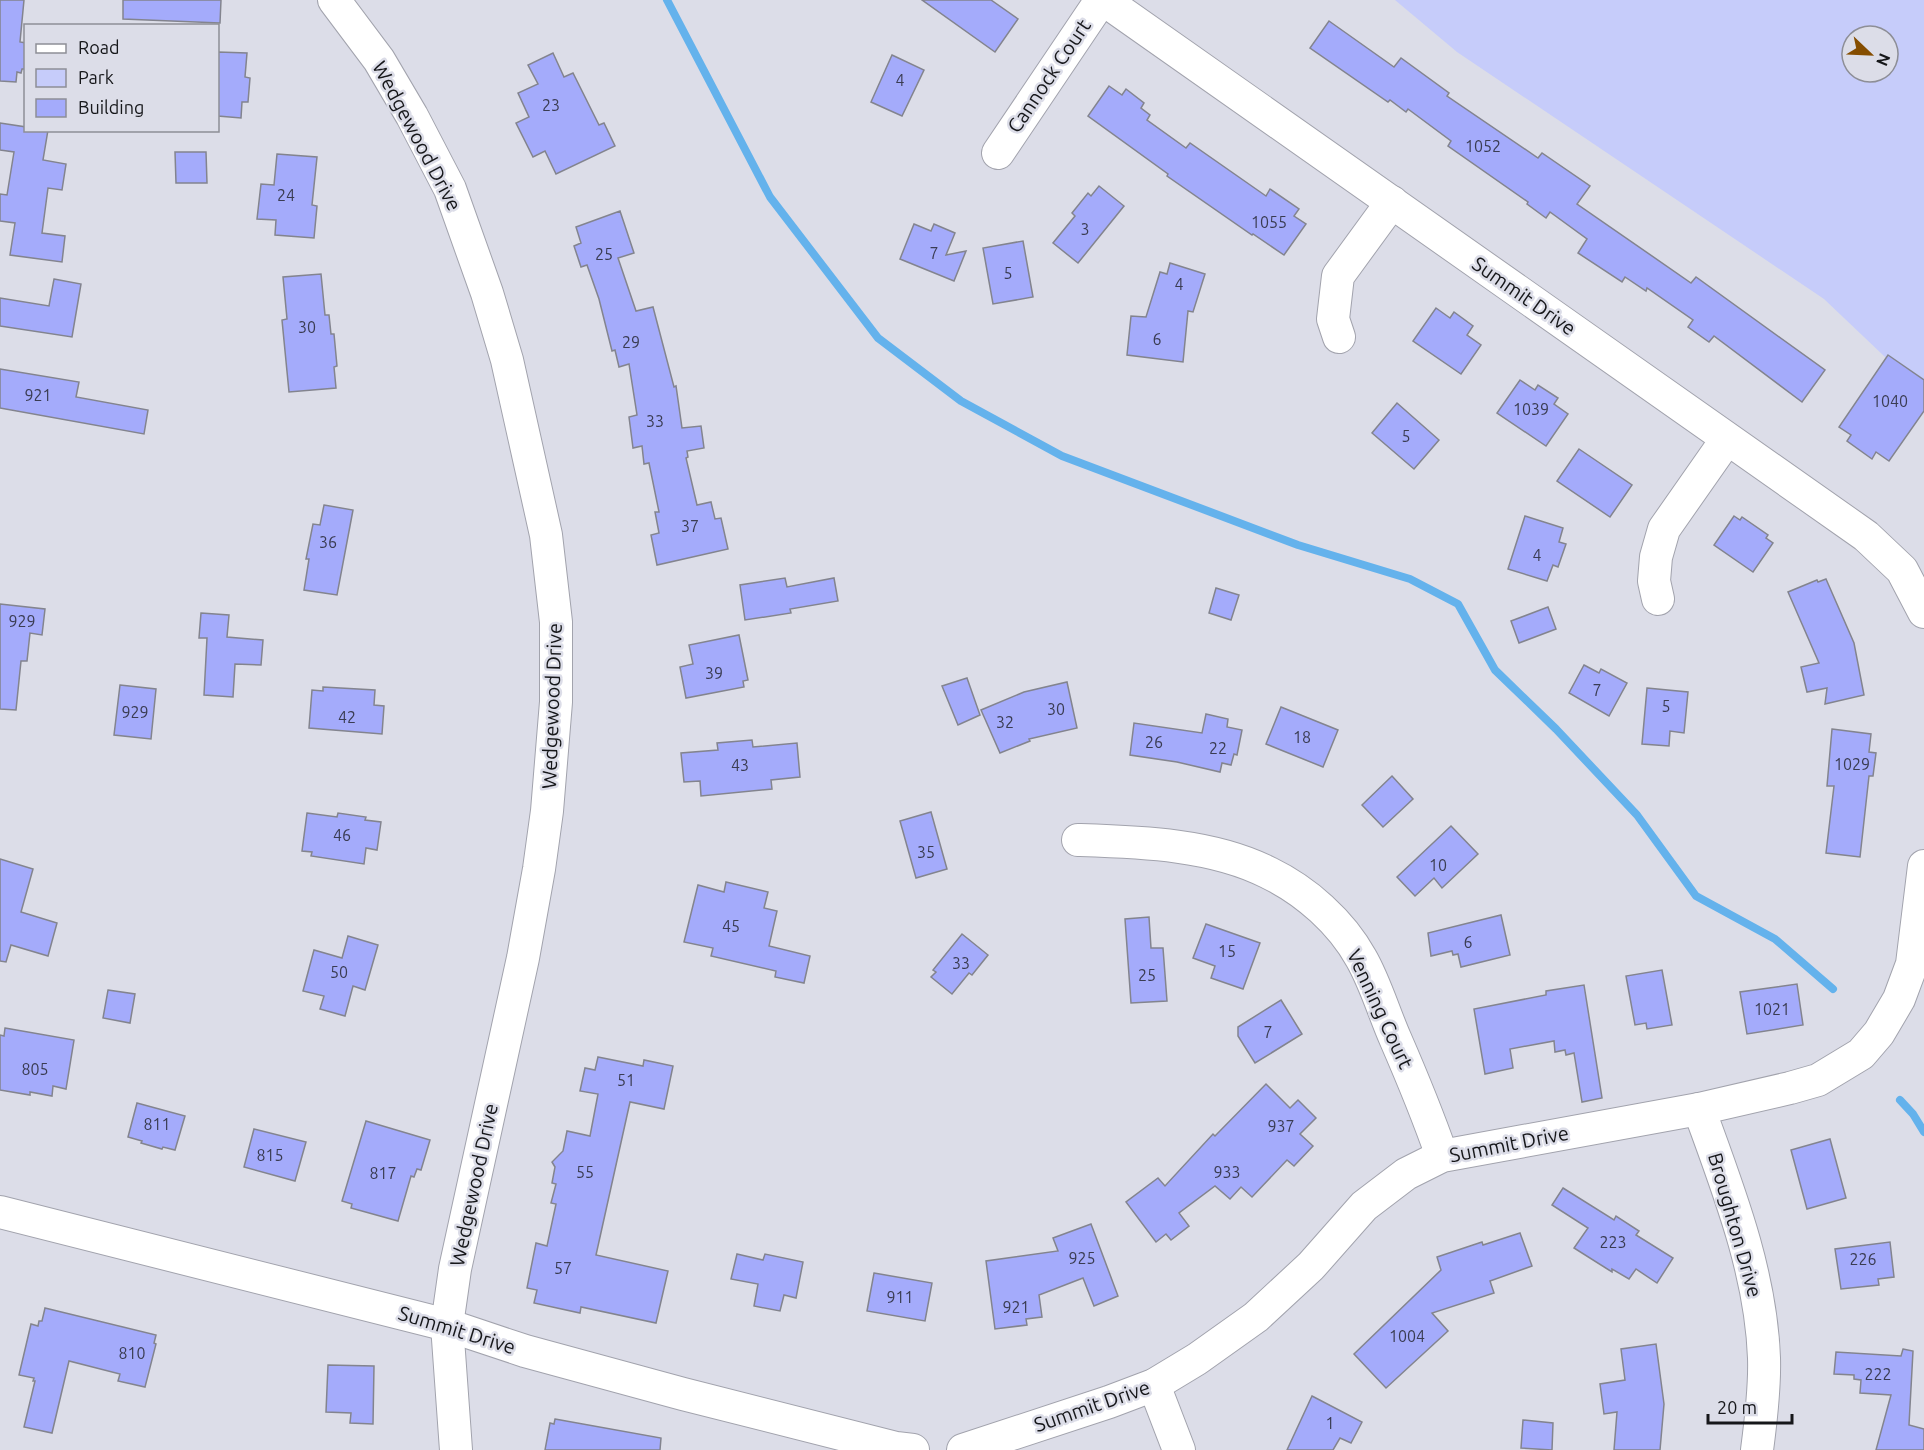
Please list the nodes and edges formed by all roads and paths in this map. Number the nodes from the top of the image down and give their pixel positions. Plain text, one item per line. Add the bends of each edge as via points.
1 (334, 0) edge
2 (1102, 0) edge
3 (998, 153) dead end
4 (1392, 202) junction
5 (1339, 337) dead end
6 (1727, 439) junction
7 (1658, 599) dead end
8 (1924, 612) edge
9 (1078, 840) dead end
10 (1924, 866) edge
11 (1699, 1109) junction
12 (1442, 1156) junction
13 (0, 1212) edge
14 (447, 1325) junction
15 (1154, 1385) junction
16 (456, 1450) edge
17 (913, 1450) edge
18 (963, 1450) edge
19 (1179, 1450) edge
20 (1757, 1450) edge

1 - 14 street, Wedgewood Drive via 379,60 412,116 450,189 488,293 546,535 556,622 556,702 548,811
2 - 3 street, Cannock Court
2 - 4 street, Summit Drive
4 - 5 street via 1338,276 1333,319
4 - 6 street, Summit Drive
6 - 7 street via 1664,529 1656,557 1654,582
6 - 8 street, Summit Drive via 1866,536 1902,570
9 - 12 street, Venning Court via 1152,843 1233,859 1269,872 1319,906 1361,958
10 - 11 street, Summit Drive via 1912,964 1899,999 1861,1054 1818,1080
11 - 12 street, Summit Drive
11 - 20 street, Broughton Drive via 1750,1262 1760,1311 1764,1359
12 - 15 street, Summit Drive via 1406,1174 1364,1206 1311,1266 1256,1317
13 - 14 street, Summit Drive
14 - 16 street, Wedgewood Drive
14 - 17 street, Summit Drive via 525,1351 683,1394
15 - 18 street, Summit Drive
15 - 19 street

